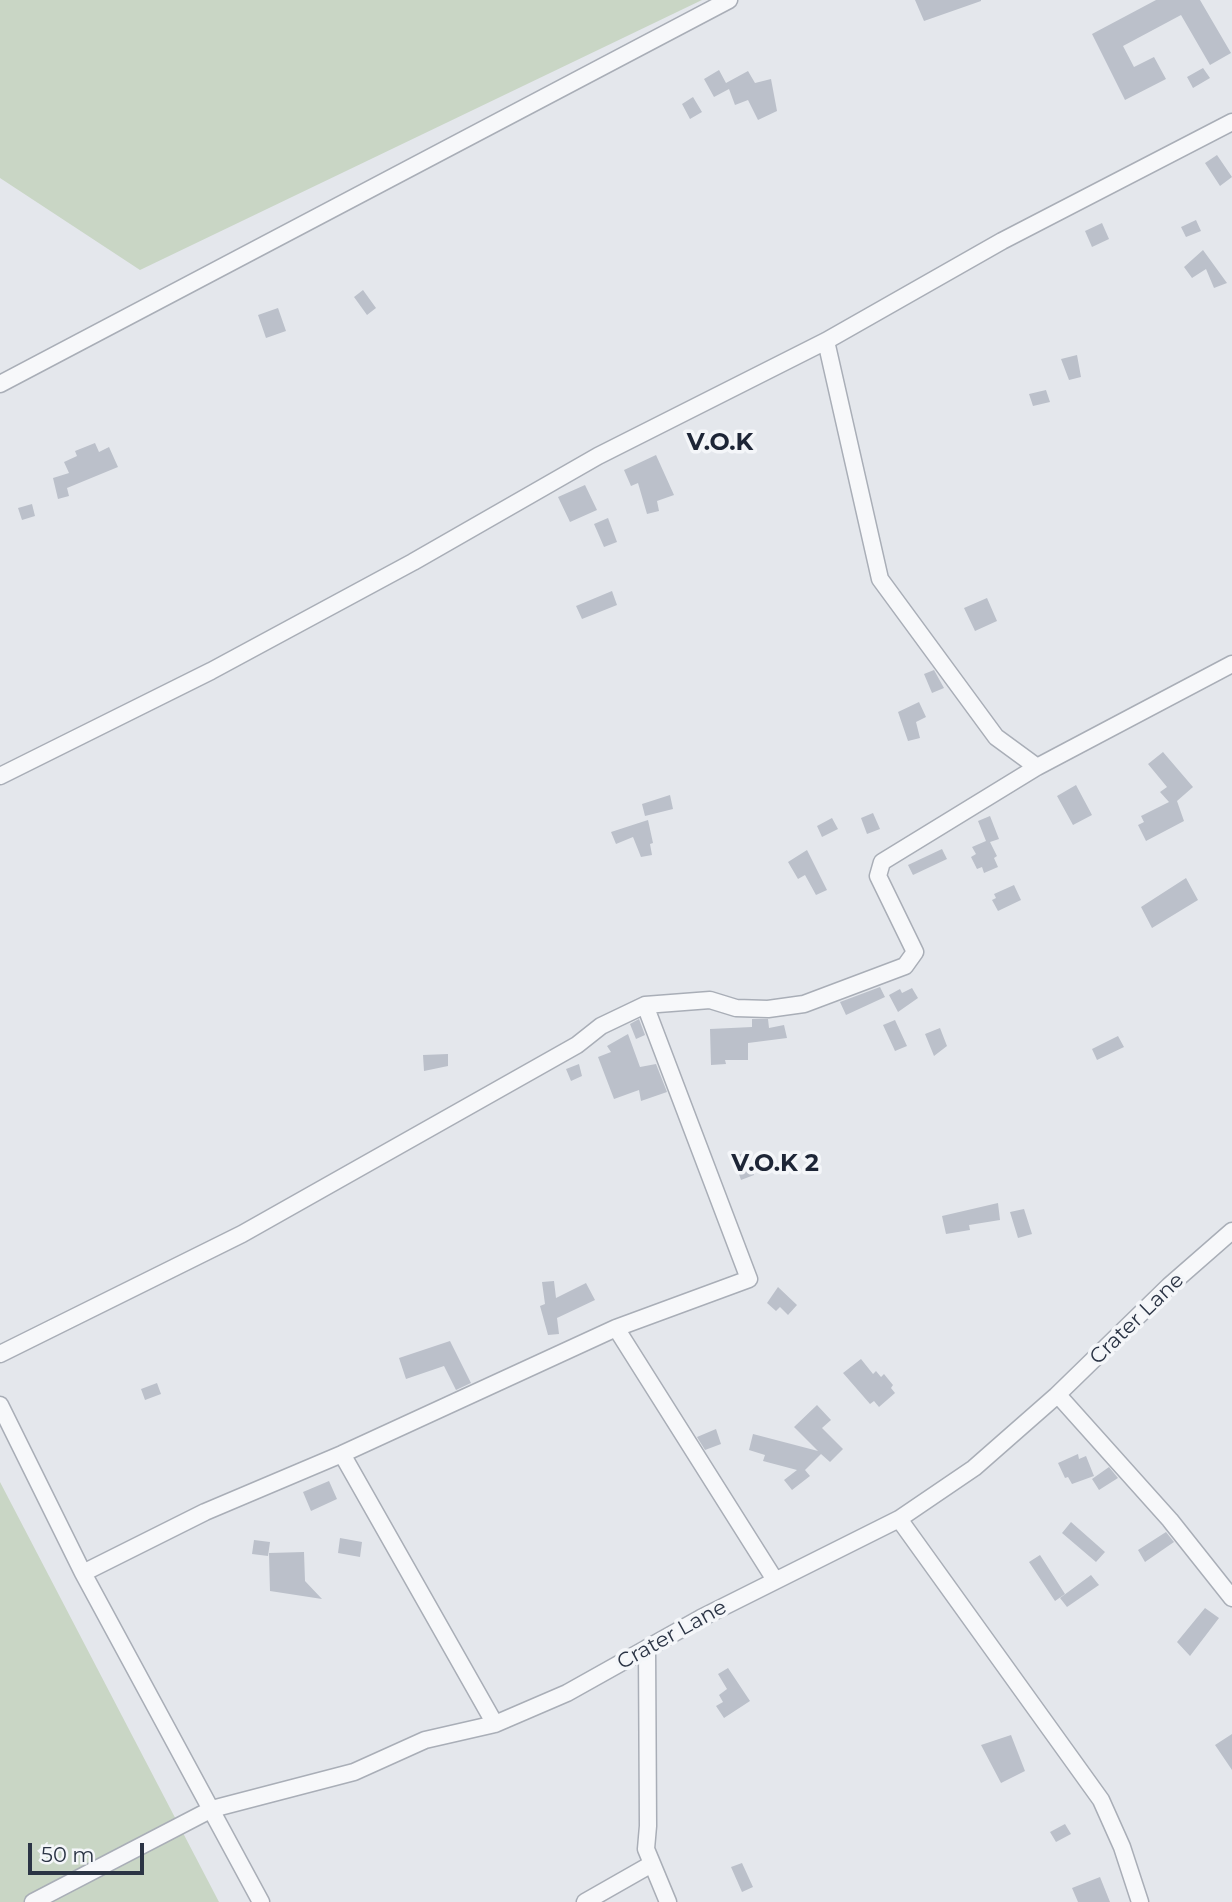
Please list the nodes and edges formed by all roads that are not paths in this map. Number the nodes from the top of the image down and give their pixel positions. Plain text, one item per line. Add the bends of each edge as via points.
1 (729, 0) edge
2 (1232, 122) edge
3 (826, 341) junction
4 (0, 384) edge
5 (1232, 664) edge
6 (1037, 767) junction
7 (0, 776) edge
8 (645, 1005) junction
9 (1232, 1231) edge
10 (616, 1328) junction
11 (0, 1354) edge
12 (1058, 1395) junction
13 (0, 1405) edge
14 (342, 1454) junction
15 (898, 1520) junction
16 (83, 1573) junction
17 (775, 1580) junction
18 (1232, 1598) edge
19 (647, 1648) junction
20 (495, 1724) junction
21 (212, 1809) junction
22 (650, 1865) junction
23 (33, 1902) edge
24 (261, 1902) edge
25 (585, 1902) edge
26 (668, 1902) edge
27 (1140, 1902) edge

1 - 4 street
2 - 3 street via 1002,241
3 - 6 street via 880,579 996,737
3 - 7 street via 598,456 211,671
5 - 6 street
6 - 8 street via 882,862 878,876 915,952 905,966 804,1004 768,1009 736,1008 710,1000
8 - 10 street via 750,1279
8 - 11 street via 242,1234
9 - 12 street, Crater Lane
10 - 14 street
10 - 17 street
12 - 15 street, Crater Lane via 974,1468
12 - 18 street
13 - 16 street
14 - 16 street via 205,1512
14 - 20 street
15 - 17 street, Crater Lane
15 - 27 street via 1101,1800
16 - 21 street
17 - 19 street, Crater Lane
19 - 20 street, Crater Lane via 567,1693
19 - 22 street via 646,1849
20 - 21 street, Crater Lane via 425,1740 354,1772
21 - 23 street, Crater Lane
21 - 24 street
22 - 25 street
22 - 26 street

